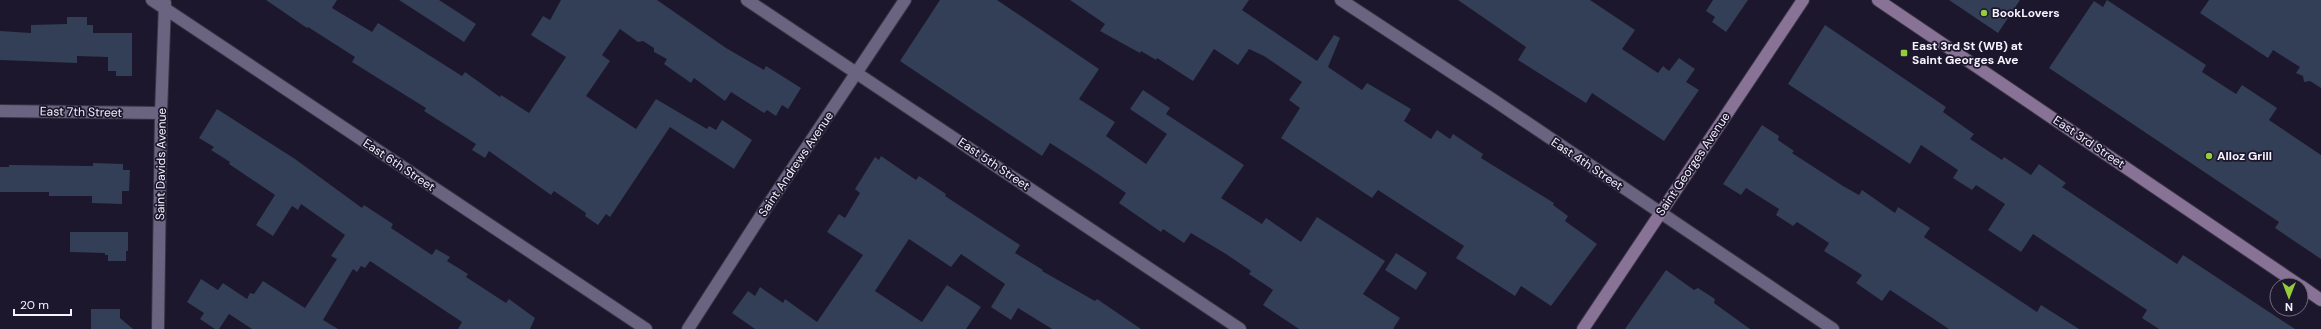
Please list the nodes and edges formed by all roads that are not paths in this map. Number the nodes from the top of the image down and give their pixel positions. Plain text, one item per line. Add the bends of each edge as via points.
1 (152, 0) edge
2 (747, 0) edge
3 (905, 0) edge
4 (1341, 0) edge
5 (1803, 0) edge
6 (1878, 0) edge
7 (165, 4) edge
8 (858, 73) junction
9 (0, 111) edge
10 (161, 113) junction
11 (1660, 214) junction
12 (2287, 277) edge
13 (2309, 292) edge
14 (2321, 300) edge
15 (158, 329) edge
16 (646, 329) edge
17 (688, 329) edge
18 (1240, 329) edge
19 (1583, 329) edge
20 (1833, 329) edge

1 - 7 street, East 6th Street
2 - 8 street, East 5th Street
3 - 8 street, Saint Andrews Avenue
4 - 11 street, East 4th Street
5 - 11 street, Saint Georges Avenue
6 - 12 street, East 3rd Street
7 - 10 street, Saint Davids Avenue
7 - 16 street, East 6th Street
8 - 17 street, Saint Andrews Avenue
8 - 18 street, East 5th Street
9 - 10 street, East 7th Street
10 - 15 street, Saint Davids Avenue
11 - 19 street, Saint Georges Avenue
11 - 20 street, East 4th Street
13 - 14 street, East 3rd Street

